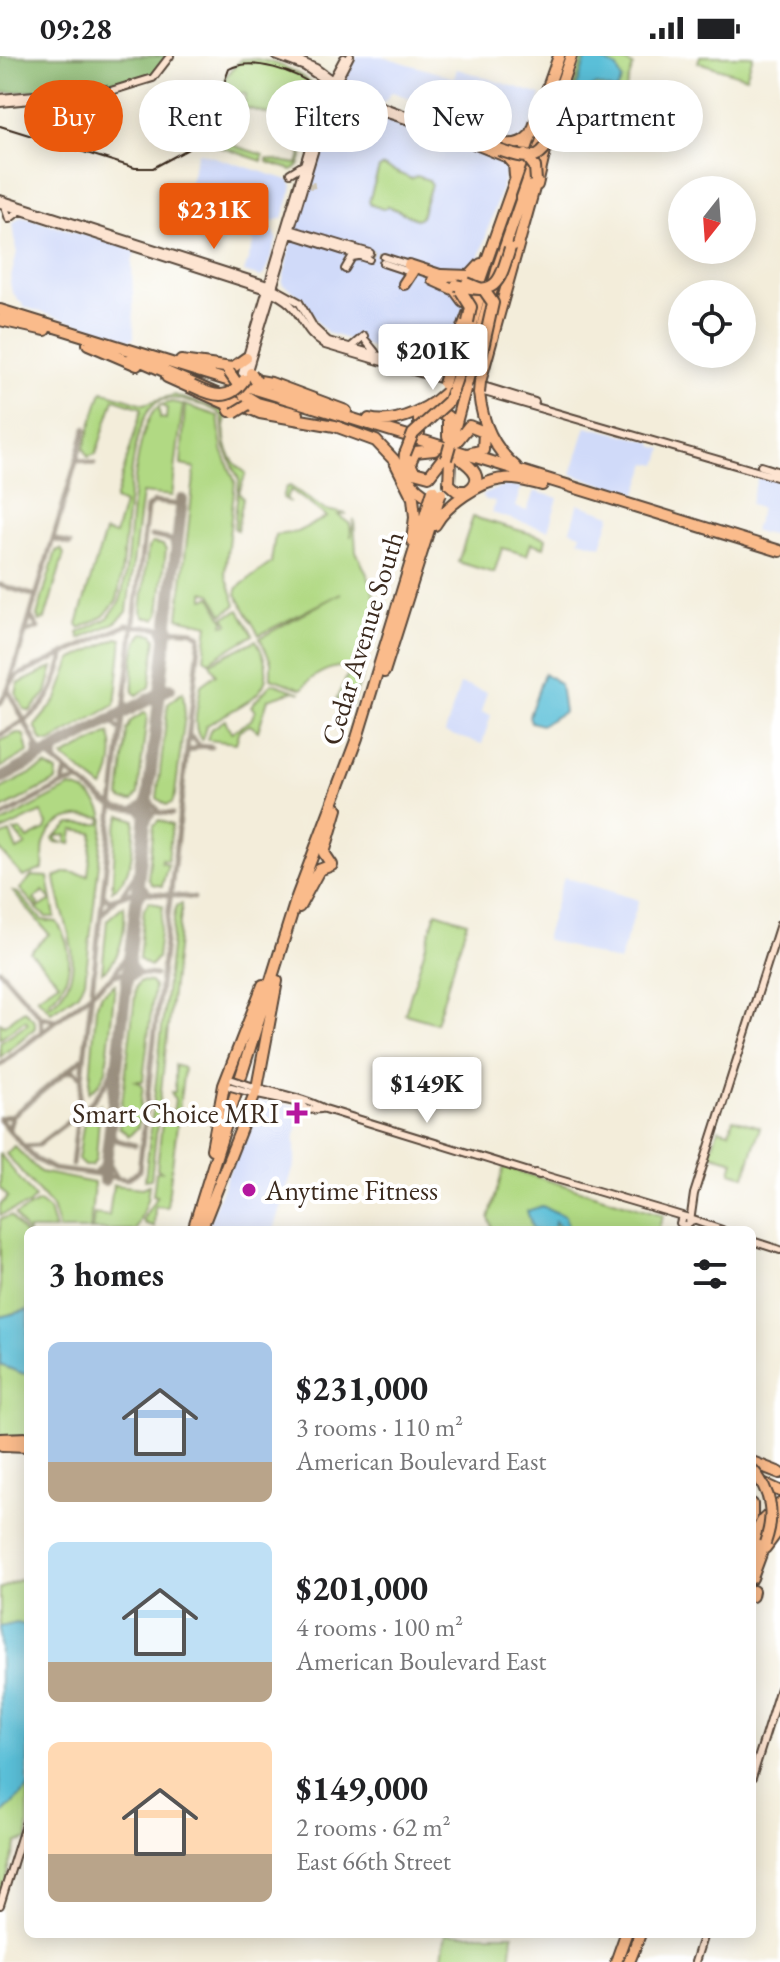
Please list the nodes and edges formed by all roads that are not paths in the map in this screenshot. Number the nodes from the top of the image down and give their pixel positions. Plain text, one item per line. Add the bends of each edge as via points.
1 (170, 56) edge
2 (275, 56) edge
3 (289, 56) edge
4 (562, 56) edge
5 (572, 56) edge
6 (345, 60) edge
7 (306, 62) junction
8 (319, 77) junction
9 (320, 80) edge
10 (325, 80) edge
11 (327, 80) edge
12 (334, 80) edge
13 (342, 80) edge
14 (553, 80) edge
15 (555, 80) edge
16 (563, 80) edge
17 (123, 86) edge
18 (24, 98) edge
19 (15, 99) junction
20 (24, 99) edge
21 (0, 101) edge
22 (24, 102) edge
23 (388, 106) edge
24 (404, 112) edge
25 (388, 117) edge
26 (404, 121) edge
27 (528, 134) edge
28 (512, 144) edge
29 (528, 145) edge
30 (512, 150) edge
31 (309, 152) edge
32 (312, 152) edge
33 (491, 152) edge
34 (510, 152) edge
35 (534, 152) edge
36 (535, 152) edge
37 (535, 152) edge
38 (305, 162) junction
39 (535, 181) junction
40 (309, 186) dead end
41 (296, 189) junction
42 (1, 203) edge
43 (298, 203) junction
44 (21, 210) junction
45 (503, 215) junction
46 (39, 216) junction
47 (290, 218) junction
48 (53, 228) dead end
49 (285, 232) junction
50 (300, 232) junction
51 (520, 240) junction
52 (309, 241) junction
53 (166, 243) dead end
54 (508, 244) junction
55 (492, 245) junction
56 (171, 253) junction
57 (283, 254) junction
58 (358, 256) junction
59 (384, 260) tunnel mouth
60 (191, 262) junction
61 (276, 269) junction
62 (345, 269) dead end
63 (216, 270) junction
64 (411, 270) junction
65 (437, 278) junction
66 (255, 281) junction
67 (404, 284) dead end
68 (461, 286) junction
69 (270, 289) junction
70 (286, 296) junction
71 (474, 304) junction
72 (0, 308) edge
73 (0, 318) edge
74 (264, 323) junction
75 (483, 333) junction
76 (91, 341) junction
77 (349, 347) junction
78 (483, 355) junction
79 (130, 356) junction
80 (385, 356) junction
81 (370, 359) junction
82 (249, 360) junction
83 (403, 361) junction
84 (171, 363) junction
85 (191, 363) junction
86 (356, 365) dead end
87 (425, 368) junction
88 (453, 376) junction
89 (244, 387) junction
90 (191, 388) junction
91 (475, 389) junction
92 (314, 418) junction
93 (362, 422) junction
94 (380, 433) junction
95 (646, 435) junction
96 (678, 446) junction
97 (448, 453) junction
98 (403, 456) junction
99 (690, 458) dead end
100 (725, 458) junction
101 (524, 473) junction
102 (780, 475) edge
103 (405, 482) junction
104 (482, 487) junction
105 (560, 488) junction
106 (435, 500) junction
107 (429, 518) junction
108 (779, 553) edge
109 (379, 680) junction
110 (338, 806) junction
111 (299, 907) junction
112 (288, 924) junction
113 (780, 924) edge
114 (280, 971) junction
115 (228, 1083) junction
116 (253, 1090) junction
117 (684, 1222) edge
118 (194, 1226) edge
119 (194, 1226) edge
120 (201, 1226) edge
121 (202, 1226) edge
122 (756, 1241) edge
123 (780, 1248) edge
124 (0, 1441) edge
125 (24, 1444) edge
126 (756, 1464) edge
127 (756, 1471) edge
128 (756, 1475) edge
129 (780, 1475) edge
130 (756, 1480) edge
131 (777, 1489) edge
132 (780, 1504) edge
133 (780, 1514) edge
134 (780, 1528) edge
135 (756, 1532) edge
136 (766, 1544) junction
137 (756, 1558) edge
138 (780, 1688) edge
139 (756, 1765) edge
140 (24, 1828) edge
141 (0, 1905) edge
142 (622, 1938) edge
143 (632, 1938) edge
144 (638, 1938) edge
145 (703, 1938) edge
146 (616, 1962) edge
147 (627, 1962) edge
148 (695, 1962) edge

1 - 17 main road via 153,78
2 - 8 main road
3 - 7 main road
4 - 14 highway
4 - 15 highway
5 - 16 highway
5 - 34 highway, bridge via 548,146 538,155 521,158
5 - 51 highway
6 - 7 main road via 324,72
6 - 12 main road
6 - 13 main road
7 - 11 main road
8 - 9 main road
8 - 10 main road
18 - 21 main road
19 - 20 main road
19 - 21 main road
19 - 22 main road
23 - 24 main road via 400,105
25 - 26 main road via 393,125
27 - 28 highway via 523,143
29 - 45 highway
30 - 39 highway, bridge via 532,162
31 - 38 main road
32 - 43 main road
33 - 45 highway via 512,161 516,174
35 - 71 highway
36 - 54 highway
37 - 97 highway via 487,288
38 - 41 main road
38 - 41 main road via 290,175
39 - 51 highway
39 - 75 highway
40 - 43 main road
41 - 47 main road
42 - 44 main road
42 - 44 main road via 9,219
42 - 56 main road
43 - 47 main road
44 - 46 main road
45 - 55 highway
46 - 48 main road
46 - 60 main road
47 - 49 main road
47 - 49 main road via 275,226
47 - 50 main road
49 - 50 main road
49 - 52 main road
49 - 57 main road
49 - 61 main road
50 - 58 main road via 370,256
51 - 78 highway
52 - 57 main road via 292,240
52 - 58 main road
53 - 56 main road
54 - 68 highway, bridge via 501,278 494,286
54 - 75 highway
54 - 97 highway
55 - 65 highway via 475,273
55 - 71 highway
56 - 60 main road
57 - 61 main road
58 - 62 main road
59 - 64 main road
60 - 63 main road
61 - 66 main road
61 - 69 main road
61 - 70 main road
63 - 66 main road
63 - 69 main road
64 - 65 highway
64 - 67 highway
64 - 68 highway
65 - 68 highway
65 - 88 highway via 455,290 463,304
66 - 69 main road
68 - 78 highway, bridge via 484,290 493,303
68 - 88 highway, bridge via 471,307
69 - 70 main road
69 - 74 main road
69 - 82 main road
70 - 74 main road via 275,302
70 - 77 main road via 302,306 323,337
70 - 81 main road via 320,342
71 - 88 highway
72 - 76 highway
73 - 76 highway
74 - 82 main road
75 - 91 highway
76 - 79 highway
76 - 84 highway
76 - 85 highway
76 - 90 highway
77 - 80 main road
77 - 80 main road via 365,339 370,350
78 - 91 highway
78 - 91 highway
79 - 94 highway
79 - 103 highway via 260,413 320,422 369,437 389,453
80 - 83 main road
81 - 86 main road
81 - 88 main road
82 - 85 highway via 232,368
82 - 89 highway
83 - 87 main road
83 - 87 main road via 417,359
84 - 88 highway via 271,383 377,421 394,419 432,399
84 - 93 highway
85 - 89 highway, bridge via 229,372
87 - 88 main road
88 - 98 highway, bridge via 441,407 413,431
88 - 98 highway, bridge via 449,401 413,434
89 - 90 highway, bridge via 222,396
89 - 90 highway, bridge via 232,412 227,404
89 - 92 highway
89 - 92 highway via 273,410
89 - 93 highway via 267,386
91 - 95 main road
91 - 97 highway
91 - 101 highway via 495,444
92 - 94 highway
93 - 97 highway
94 - 97 highway
95 - 96 main road
95 - 100 main road
96 - 99 main road
96 - 100 main road
97 - 101 highway
97 - 105 highway
97 - 106 highway
97 - 106 highway
98 - 103 highway
98 - 104 highway via 414,486 430,497 453,500
100 - 102 main road
101 - 108 highway
103 - 107 highway via 414,503
104 - 105 highway via 512,479
104 - 107 highway
105 - 108 highway
106 - 107 highway
107 - 109 highway, Cedar Avenue South
107 - 109 highway via 423,555
107 - 112 highway, Cedar Avenue South
109 - 110 highway, Cedar Avenue South
110 - 111 highway, Cedar Avenue South
110 - 111 highway via 324,853 332,865 319,870
111 - 114 highway, Cedar Avenue South
112 - 115 highway
112 - 118 highway, Cedar Avenue South
113 - 117 main road
114 - 116 highway
114 - 120 highway, Cedar Avenue South
115 - 116 main road, bridge
115 - 119 highway
116 - 117 main road
116 - 121 highway
122 - 123 main road
124 - 125 highway
126 - 129 highway
127 - 129 highway
128 - 136 highway, bridge via 771,1505
130 - 131 highway
132 - 135 highway
133 - 137 highway via 764,1532
134 - 136 highway
136 - 137 highway
138 - 139 main road
140 - 141 main road
142 - 146 highway
143 - 147 highway
144 - 147 highway
145 - 148 main road

